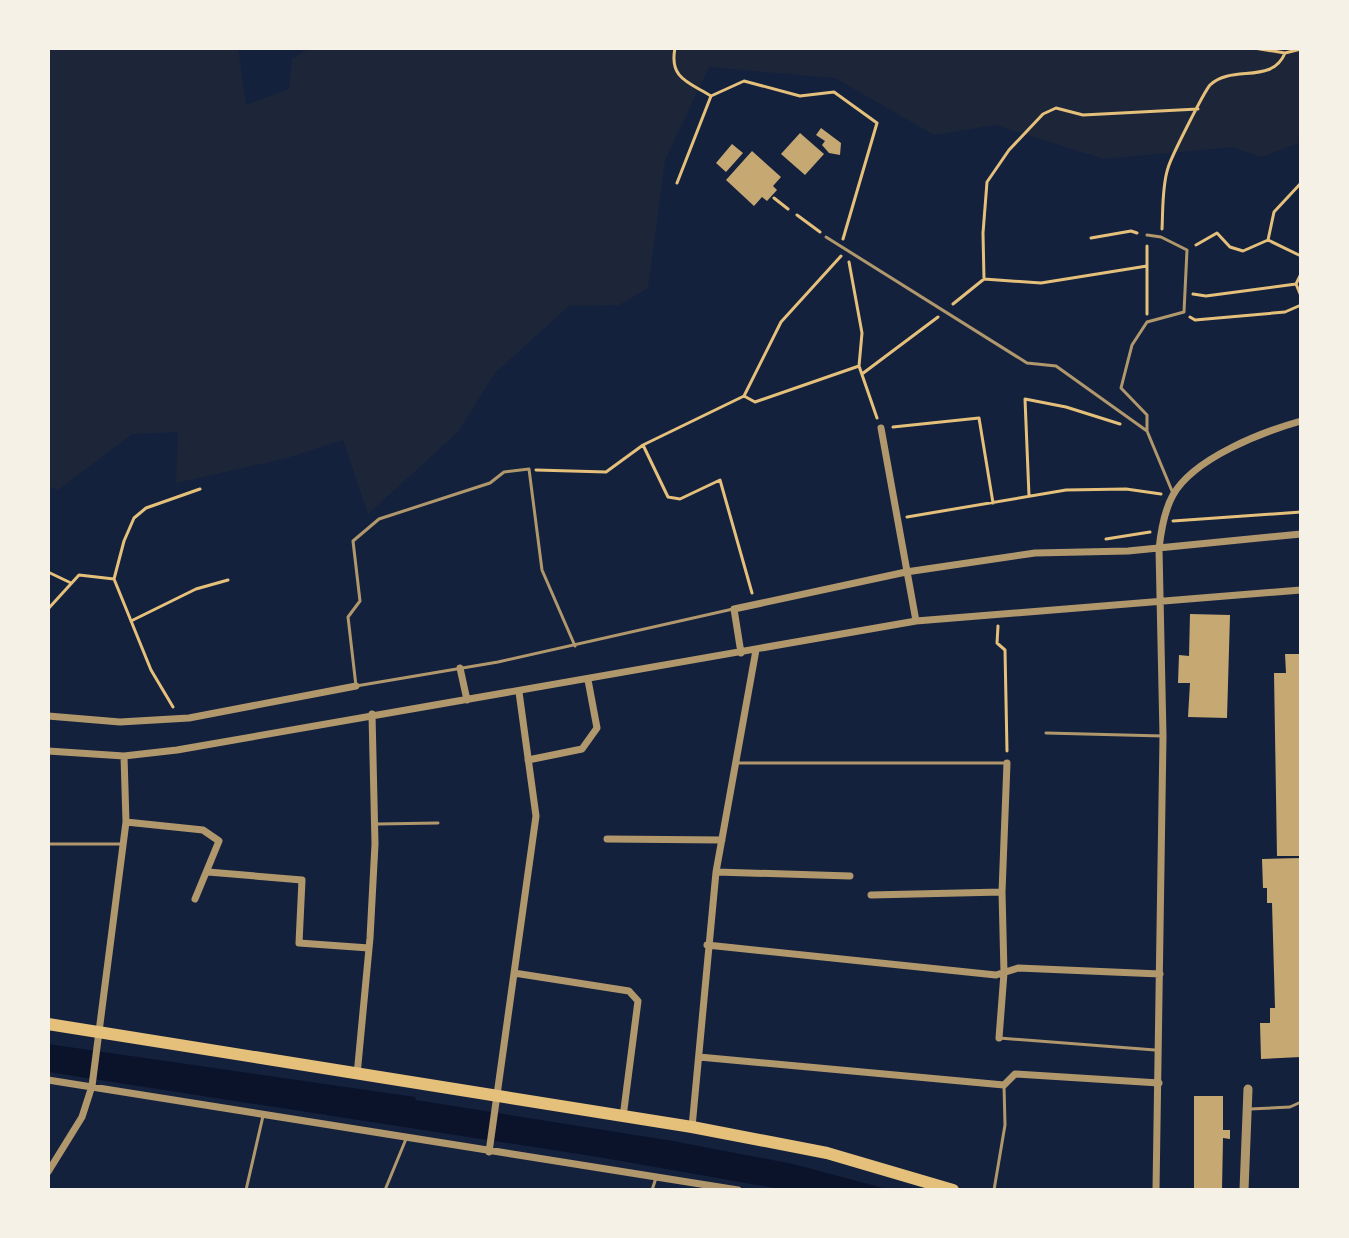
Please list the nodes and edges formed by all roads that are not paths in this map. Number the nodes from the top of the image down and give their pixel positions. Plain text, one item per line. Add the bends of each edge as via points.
1 (1147, 235) road end
2 (826, 237) road end
3 (1301, 421) edge
4 (881, 428) road end
5 (1147, 431) junction
6 (1173, 495) junction
7 (1301, 534) edge
8 (1159, 549) junction
9 (906, 572) junction
10 (1301, 590) edge
11 (1162, 603) junction
12 (734, 609) junction
13 (916, 621) junction
14 (575, 646) junction
15 (756, 650) junction
16 (741, 653) junction
17 (460, 668) junction
18 (588, 680) junction
19 (356, 686) junction
20 (519, 692) junction
21 (467, 700) junction
22 (372, 714) junction
23 (48, 716) edge
24 (1046, 733) dead end
25 (1163, 736) junction
26 (48, 751) edge
27 (124, 756) junction
28 (528, 760) junction
29 (737, 763) junction
30 (1007, 763) joint
31 (126, 822) junction
32 (438, 823) dead end
33 (374, 824) junction
34 (607, 839) dead end
35 (722, 840) junction
36 (48, 844) edge
37 (123, 844) junction
38 (208, 872) junction
39 (716, 872) junction
40 (850, 876) dead end
41 (1002, 892) junction
42 (871, 895) dead end
43 (195, 899) dead end
44 (707, 945) junction
45 (369, 948) junction
46 (514, 973) junction
47 (1004, 973) junction
48 (1160, 974) junction
49 (48, 1024) edge
50 (100, 1033) junction
51 (999, 1038) joint
52 (1159, 1050) junction
53 (699, 1057) junction
54 (357, 1075) junction
55 (48, 1080) edge
56 (1159, 1083) junction
57 (1004, 1085) junction
58 (92, 1086) junction
59 (1248, 1089) dead end
60 (496, 1097) junction
61 (1301, 1102) edge
62 (1248, 1109) junction
63 (263, 1115) junction
64 (623, 1117) junction
65 (692, 1127) junction
66 (406, 1139) junction
67 (489, 1152) junction
68 (48, 1172) edge
69 (656, 1177) junction
70 (246, 1190) edge
71 (385, 1190) edge
72 (652, 1190) edge
73 (738, 1190) edge
74 (953, 1190) edge
75 (994, 1190) edge
76 (1156, 1190) edge
77 (1244, 1190) edge

1 - 5 lane via 1187,250 1184,312 1147,322 1132,345 1121,388 1147,415
2 - 5 lane via 1027,363 1056,366
3 - 6 street via 1230,448 1198,469
4 - 9 street
5 - 6 lane
6 - 8 street
7 - 8 street
8 - 9 street via 1035,553
8 - 11 street
9 - 12 street
9 - 13 street
10 - 11 street
11 - 13 street
11 - 25 street
12 - 14 lane
12 - 16 street
13 - 15 street
14 - 17 lane
14 - 19 lane via 542,570 529,469 504,472 490,483 379,519 353,541 360,601 348,617
15 - 16 street
15 - 29 street
16 - 18 street
17 - 19 lane
17 - 21 street
18 - 20 street
18 - 28 street via 597,728 582,749
19 - 23 street via 180,719 120,722
20 - 21 street
20 - 28 street
21 - 22 street
22 - 27 street
22 - 33 street
24 - 25 lane
25 - 48 street
26 - 27 street
27 - 31 street
28 - 46 street via 536,816
29 - 30 lane
29 - 35 street
30 - 41 street
31 - 37 street
31 - 38 street via 203,830 219,841
32 - 33 lane
33 - 45 street
34 - 35 street
35 - 39 street
36 - 37 lane
37 - 50 street
38 - 43 street
38 - 45 street via 302,880 299,943
39 - 40 street
39 - 44 street
41 - 42 street
41 - 47 street
44 - 47 street
44 - 53 street
45 - 54 street
46 - 60 street
46 - 64 street via 629,991 638,1001
47 - 48 street via 1018,968
47 - 51 street
48 - 52 street
49 - 50 highway
50 - 54 highway
50 - 58 street
51 - 52 lane
52 - 56 street
53 - 57 street
53 - 65 street
54 - 60 highway
55 - 58 street
56 - 57 street via 1015,1074
56 - 76 street
57 - 75 lane via 1005,1125
58 - 63 street
58 - 68 street via 82,1117
59 - 62 street
60 - 64 highway
60 - 67 street
61 - 62 lane
62 - 77 street
63 - 66 street
63 - 70 lane
64 - 65 highway
65 - 74 highway via 827,1153
66 - 67 street
66 - 71 lane
67 - 69 street
69 - 72 lane
69 - 73 street

